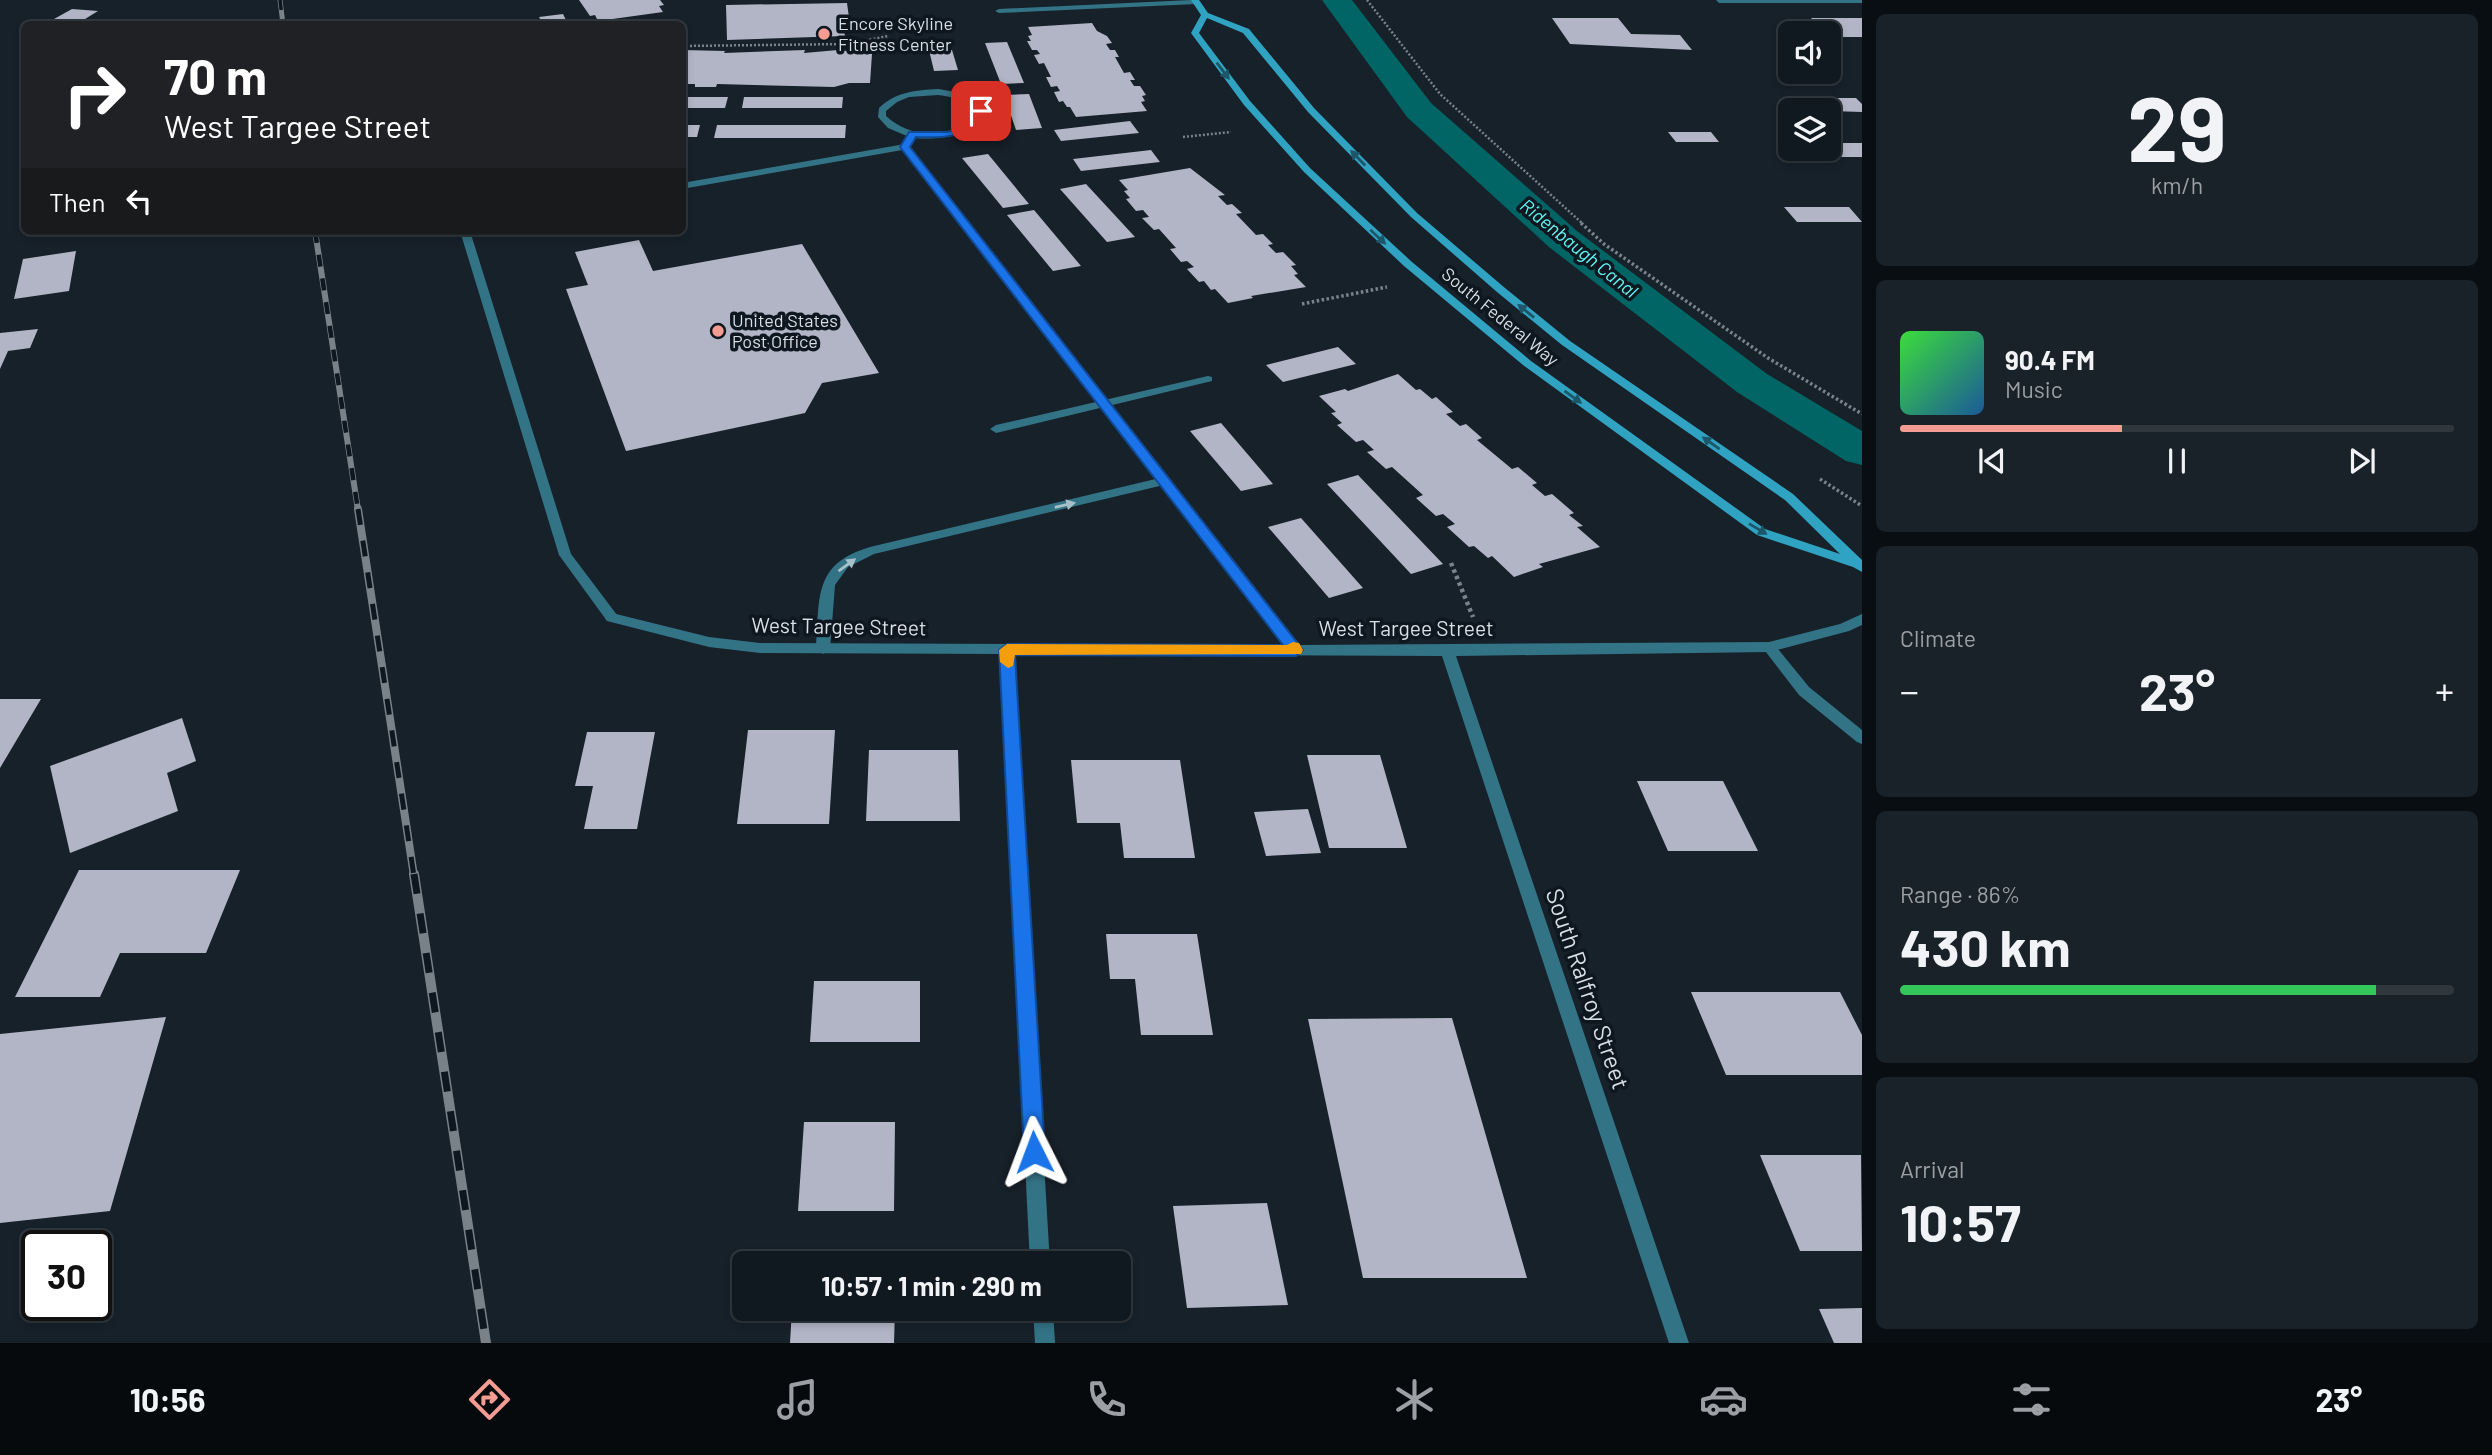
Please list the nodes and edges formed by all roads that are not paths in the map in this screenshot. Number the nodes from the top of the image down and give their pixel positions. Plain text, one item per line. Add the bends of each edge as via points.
1 (1196, 1) edge
2 (1719, 1) edge
3 (1862, 1) edge
4 (999, 11) dead end
5 (1205, 15) junction
6 (913, 134) junction
7 (905, 147) junction
8 (686, 185) edge
9 (466, 235) edge
10 (1208, 379) dead end
11 (1104, 403) junction
12 (996, 429) dead end
13 (1164, 481) junction
14 (1860, 566) edge
15 (1862, 619) edge
16 (1769, 647) junction
17 (823, 649) junction
18 (1007, 650) junction
19 (1296, 650) junction
20 (1447, 651) junction
21 (1862, 738) edge
22 (1039, 1251) edge
23 (1044, 1321) edge
24 (1045, 1343) edge
25 (1679, 1343) edge

1 - 4 street
1 - 5 main road
2 - 3 street
14 -> 5 main road, South Federal Way via 1789,497 1566,343 1501,290 1414,215 1311,110 1246,31
5 -> 14 main road, South Federal Way via 1195,33 1247,103 1307,170 1426,279 1527,363 1761,533
6 - 6 street via 962,131 980,118 981,111 953,94 923,92 897,98 883,110 883,117 898,130
6 - 7 street
7 - 8 street
7 - 11 street
9 - 17 street, West Targee Street via 565,555 612,618 709,642 760,649
10 - 11 street
11 - 12 street
11 - 13 street
17 -> 13 street via 828,584 843,564 870,551
13 - 19 street
15 - 16 street, West Targee Street
16 - 20 street, West Targee Street
16 - 21 street via 1804,691
17 - 18 street, West Targee Street
18 - 19 street, West Targee Street
18 - 22 street
19 - 20 street, West Targee Street
20 - 25 street, South Ralfroy Street
23 - 24 street

